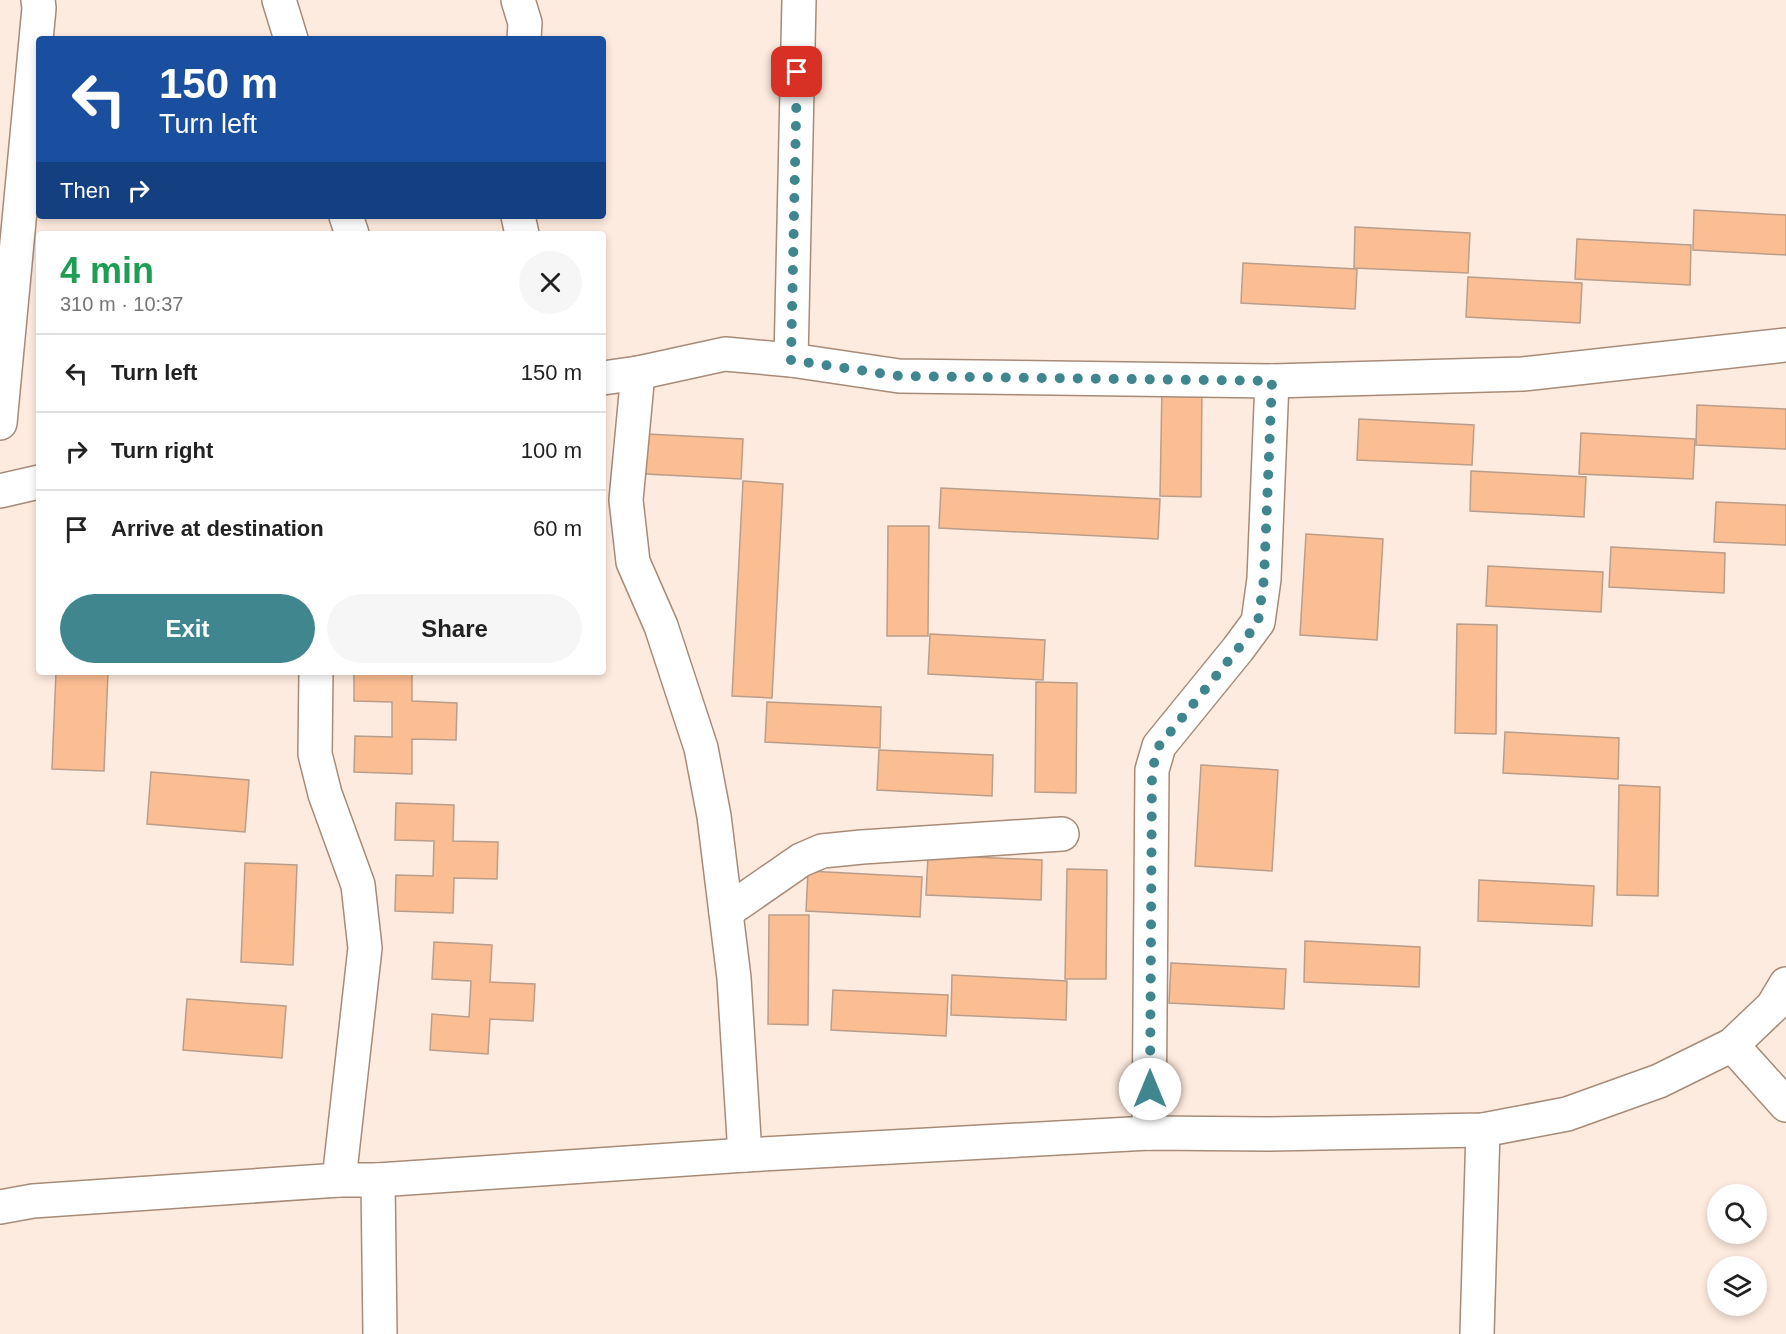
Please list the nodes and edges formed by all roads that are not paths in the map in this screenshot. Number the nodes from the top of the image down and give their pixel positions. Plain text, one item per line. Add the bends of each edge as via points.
1 (38, 0) edge
2 (279, 0) edge
3 (519, 0) edge
4 (799, 0) edge
5 (36, 36) edge
6 (290, 36) edge
7 (524, 36) edge
8 (36, 40) edge
9 (1786, 345) edge
10 (791, 360) junction
11 (638, 373) junction
12 (606, 378) edge
13 (1272, 381) junction
14 (0, 423) edge
15 (36, 483) edge
16 (0, 491) edge
17 (316, 675) edge
18 (1062, 834) dead end
19 (726, 912) junction
20 (1786, 984) edge
21 (1732, 1045) junction
22 (1786, 1105) edge
23 (1483, 1130) junction
24 (1149, 1133) junction
25 (745, 1155) junction
26 (339, 1180) junction
27 (378, 1180) junction
28 (33, 1201) junction
29 (0, 1207) edge
30 (0, 1222) edge
31 (381, 1334) edge
32 (1477, 1334) edge

1 - 5 street
2 - 6 street
3 - 7 street
4 - 10 street
8 - 14 street
9 - 13 street via 1523,374
10 - 11 street via 725,354
10 - 13 street via 899,376
11 - 12 street
11 - 19 street via 626,500 633,562 661,626 701,748
13 - 24 street via 1264,579 1258,622 1159,746 1152,770
15 - 16 street
17 - 26 street via 315,754 358,885 365,948
18 - 19 street via 822,851 801,860
19 - 25 street
20 - 21 street via 1773,1006
21 - 22 street
21 - 23 street via 1659,1081 1567,1114
23 - 24 street
23 - 32 street
24 - 25 street
25 - 27 street
26 - 27 street
26 - 28 street
27 - 31 street
28 - 29 street
28 - 30 street

